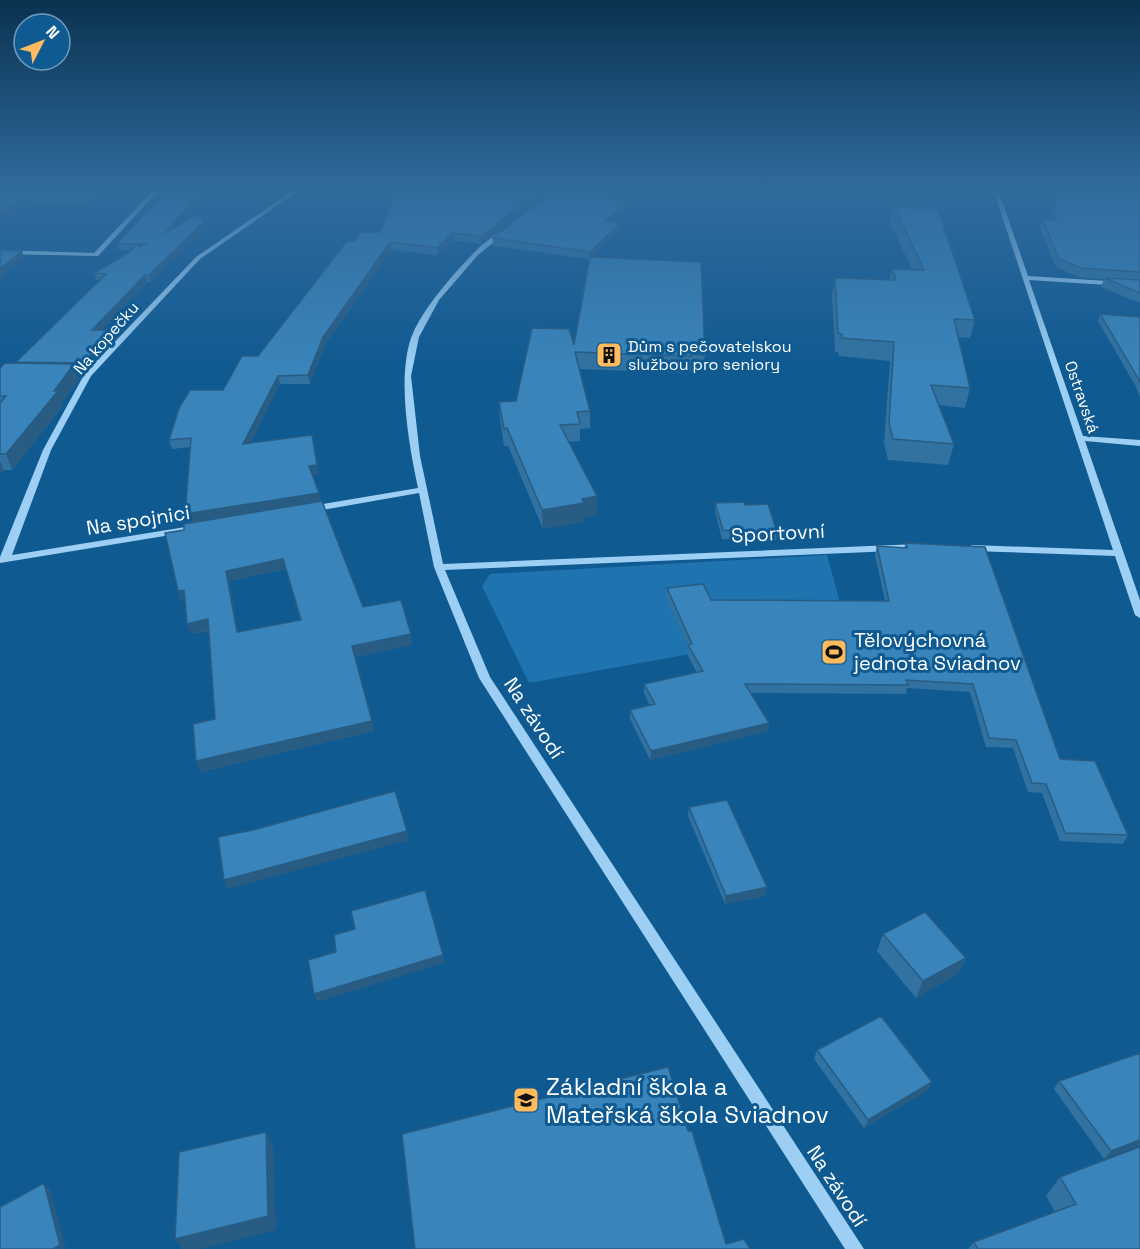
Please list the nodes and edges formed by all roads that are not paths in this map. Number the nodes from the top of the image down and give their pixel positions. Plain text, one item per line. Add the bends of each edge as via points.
1 (103, 247) edge
2 (214, 247) edge
3 (484, 247) edge
4 (1015, 247) edge
5 (0, 252) edge
6 (1026, 278) junction
7 (1140, 285) edge
8 (77, 375) dead end
9 (88, 375) junction
10 (1080, 438) junction
11 (1140, 443) edge
12 (423, 490) junction
13 (295, 512) edge
14 (214, 525) edge
15 (929, 547) edge
16 (964, 548) edge
17 (1119, 553) junction
18 (2, 560) edge
19 (439, 567) junction
20 (1140, 615) edge
21 (855, 1249) edge

1 - 5 street via 96,255
2 - 9 street, Na kopečku via 198,258
3 - 12 street, Na závodí via 436,299 415,337 407,376
4 - 6 street, Ostravská
6 - 7 street
6 - 10 street, Ostravská
8 - 9 street
9 - 18 street, Na kopečku via 47,450
10 - 11 street
10 - 17 street, Ostravská
12 - 13 street
12 - 19 street, Na závodí
14 - 18 street, Na spojnici
15 - 19 street, Sportovní
16 - 17 street
17 - 20 street, Ostravská
19 - 21 street, Na závodí via 485,678

